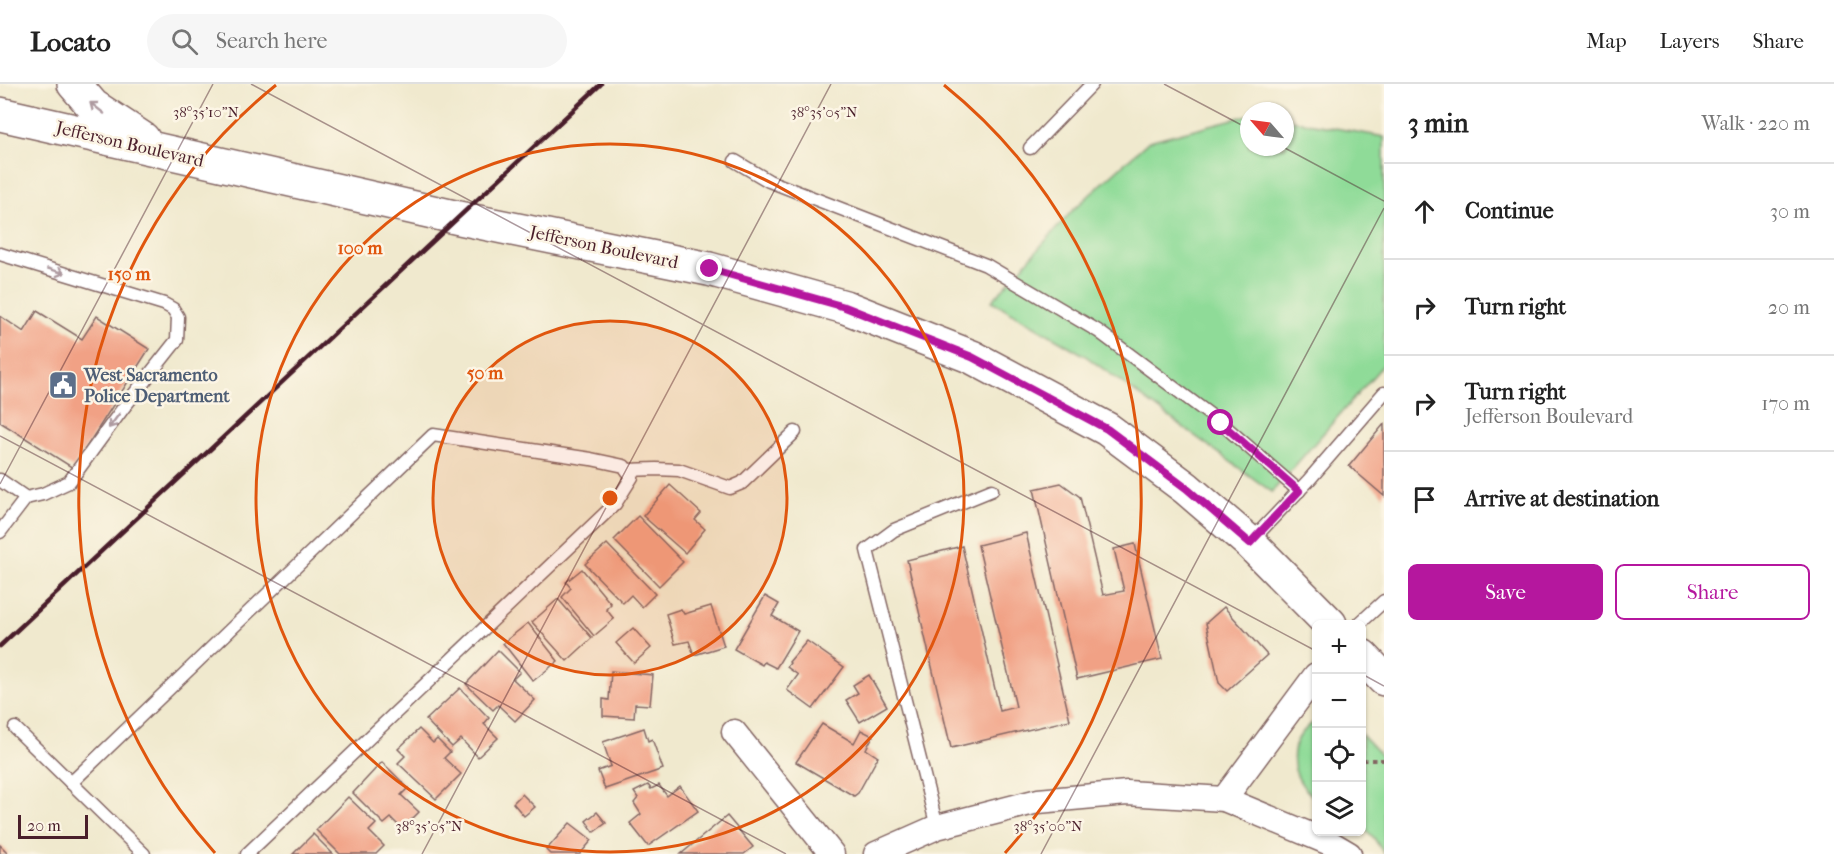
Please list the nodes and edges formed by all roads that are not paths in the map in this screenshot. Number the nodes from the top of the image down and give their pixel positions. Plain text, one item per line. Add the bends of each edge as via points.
1 (74, 84) edge
2 (1092, 84) edge
3 (0, 114) edge
4 (1030, 148) dead end
5 (159, 150) junction
6 (735, 161) dead end
7 (0, 254) edge
8 (1384, 393) edge
9 (795, 432) dead end
10 (627, 470) junction
11 (0, 480) edge
12 (992, 489) dead end
13 (1299, 491) junction
14 (26, 498) junction
15 (0, 532) edge
16 (1250, 543) junction
17 (1384, 601) edge
18 (1326, 620) edge
19 (1363, 620) edge
20 (1366, 660) edge
21 (1384, 679) edge
22 (1312, 682) edge
23 (15, 728) dead end
24 (734, 732) dead end
25 (71, 783) junction
26 (1224, 799) junction
27 (937, 827) junction
28 (144, 854) edge
29 (247, 854) edge
30 (832, 854) edge
31 (876, 854) edge
32 (1349, 854) edge

5 -> 1 main road via 93,106
2 - 4 lane
3 - 5 main road, Jefferson Boulevard
5 - 16 main road, Jefferson Boulevard via 459,218 710,269 845,307 972,357 1107,429 1186,488
6 - 13 lane via 769,181 986,265 1098,331 1221,423
7 -> 14 lane via 164,304 178,317 177,340 69,482
8 - 13 lane
9 - 10 lane via 742,483 730,488 679,470
10 - 25 lane via 591,459 433,435
10 - 29 lane via 632,477 615,504
11 - 14 lane
12 - 27 lane via 894,530 867,550
13 - 16 lane
14 - 15 lane
16 - 18 main road, Jefferson Boulevard
17 - 19 lane
20 - 21 main road
22 - 26 street
23 - 25 lane
24 - 30 street
25 - 28 lane
26 - 27 street via 1127,793 1038,801
26 - 32 street
27 - 31 street

